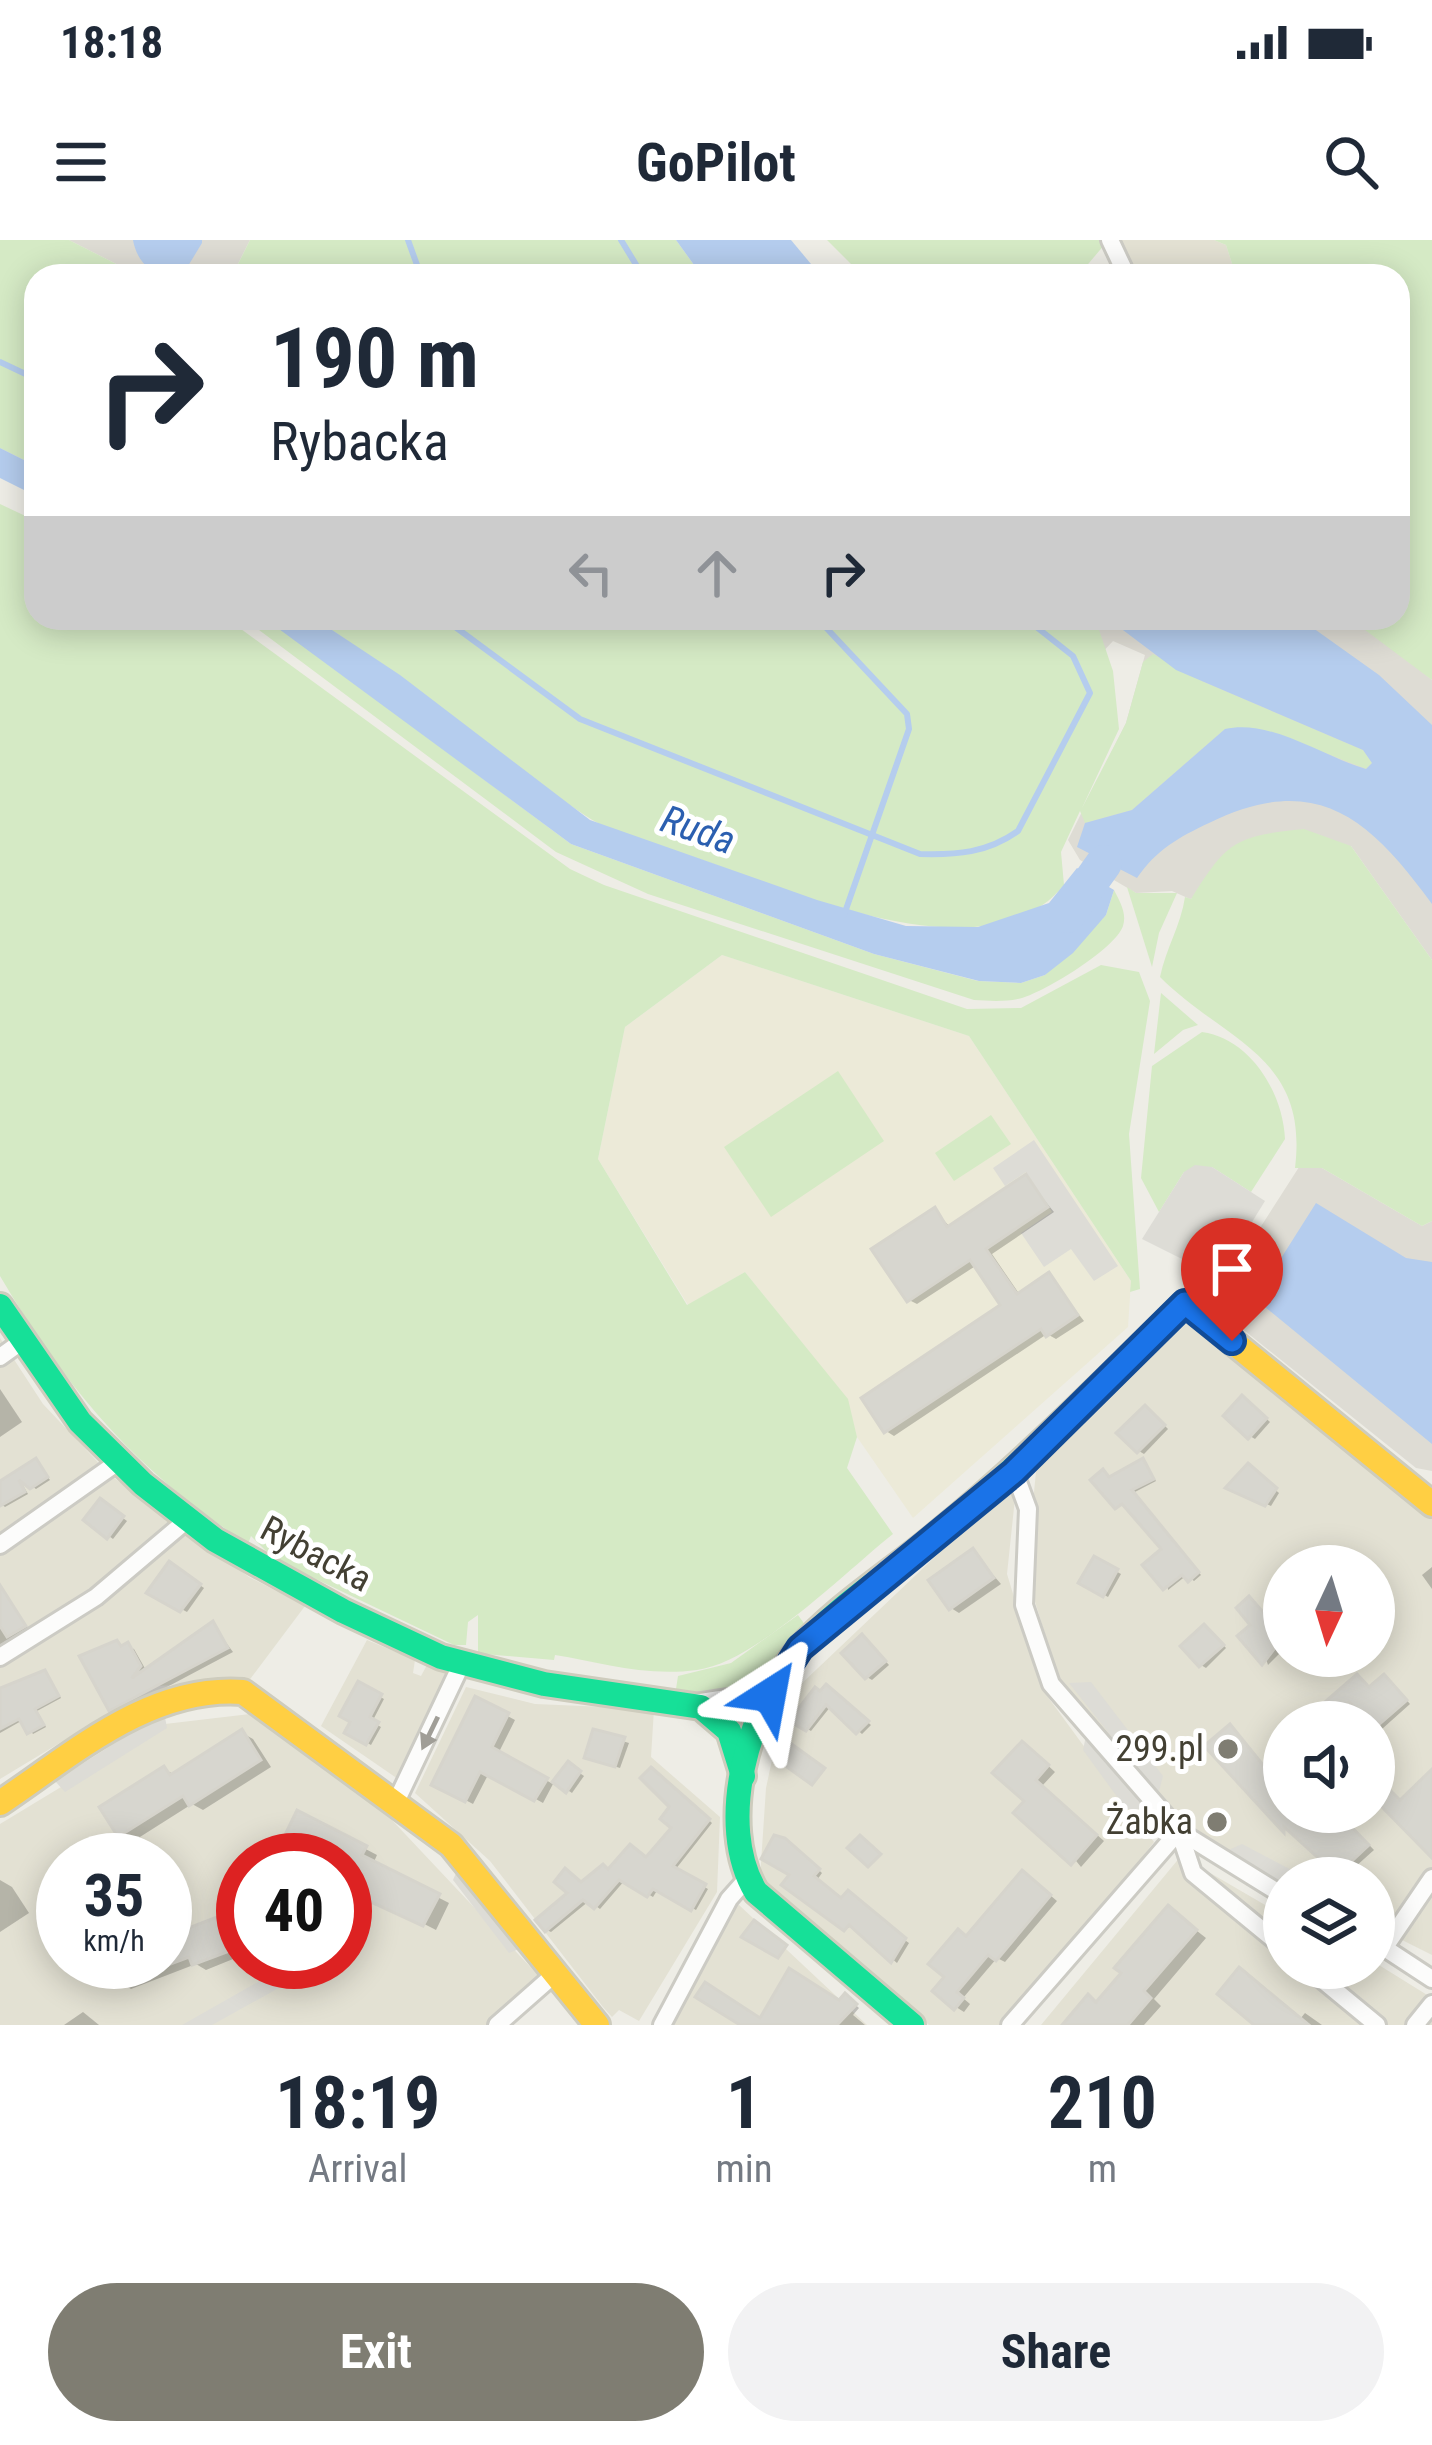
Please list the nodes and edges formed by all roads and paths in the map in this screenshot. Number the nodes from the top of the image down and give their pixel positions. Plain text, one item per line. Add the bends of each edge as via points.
1 (0, 1306) edge
2 (11, 1349) edge
3 (118, 1462) junction
4 (1014, 1472) junction
5 (1432, 1504) edge
6 (187, 1520) junction
7 (0, 1545) edge
8 (0, 1657) edge
9 (462, 1663) junction
10 (774, 1682) junction
11 (693, 1704) junction
12 (743, 1779) junction
13 (396, 1802) junction
14 (0, 1803) edge
15 (1179, 1832) junction
16 (1432, 1877) edge
17 (745, 1881) junction
18 (1263, 1883) edge
19 (1395, 1925) edge
20 (1263, 1931) edge
21 (1395, 1954) edge
22 (556, 1973) junction
23 (1432, 1979) edge
24 (1333, 1989) edge
25 (1432, 2004) edge
26 (496, 2025) edge
27 (597, 2025) edge
28 (662, 2025) edge
29 (912, 2025) edge
30 (1010, 2025) edge
31 (1377, 2025) edge
32 (1415, 2025) edge

1 - 2 street, Rybacka
2 - 3 street, Rybacka
3 - 6 street, Rybacka
3 - 7 street
4 - 5 street via 1185,1303
4 - 10 street via 817,1634
4 - 15 street via 1028,1509 1024,1605 1052,1684
6 - 8 street via 96,1597
6 - 9 street, Rybacka via 300,1588
9 - 11 street, Rybacka via 544,1684
9 -> 13 street
10 - 11 street, Rybacka
10 - 12 street
11 - 12 street via 729,1731
12 - 17 street via 735,1843
13 - 14 street via 262,1701 204,1688 166,1700
13 - 22 street via 472,1865
15 - 18 street
15 - 20 street via 1193,1873
15 - 30 street
16 - 19 street
17 - 28 street
17 - 29 street
21 - 23 street
22 - 26 street
22 - 27 street
24 - 31 street
25 - 32 street

